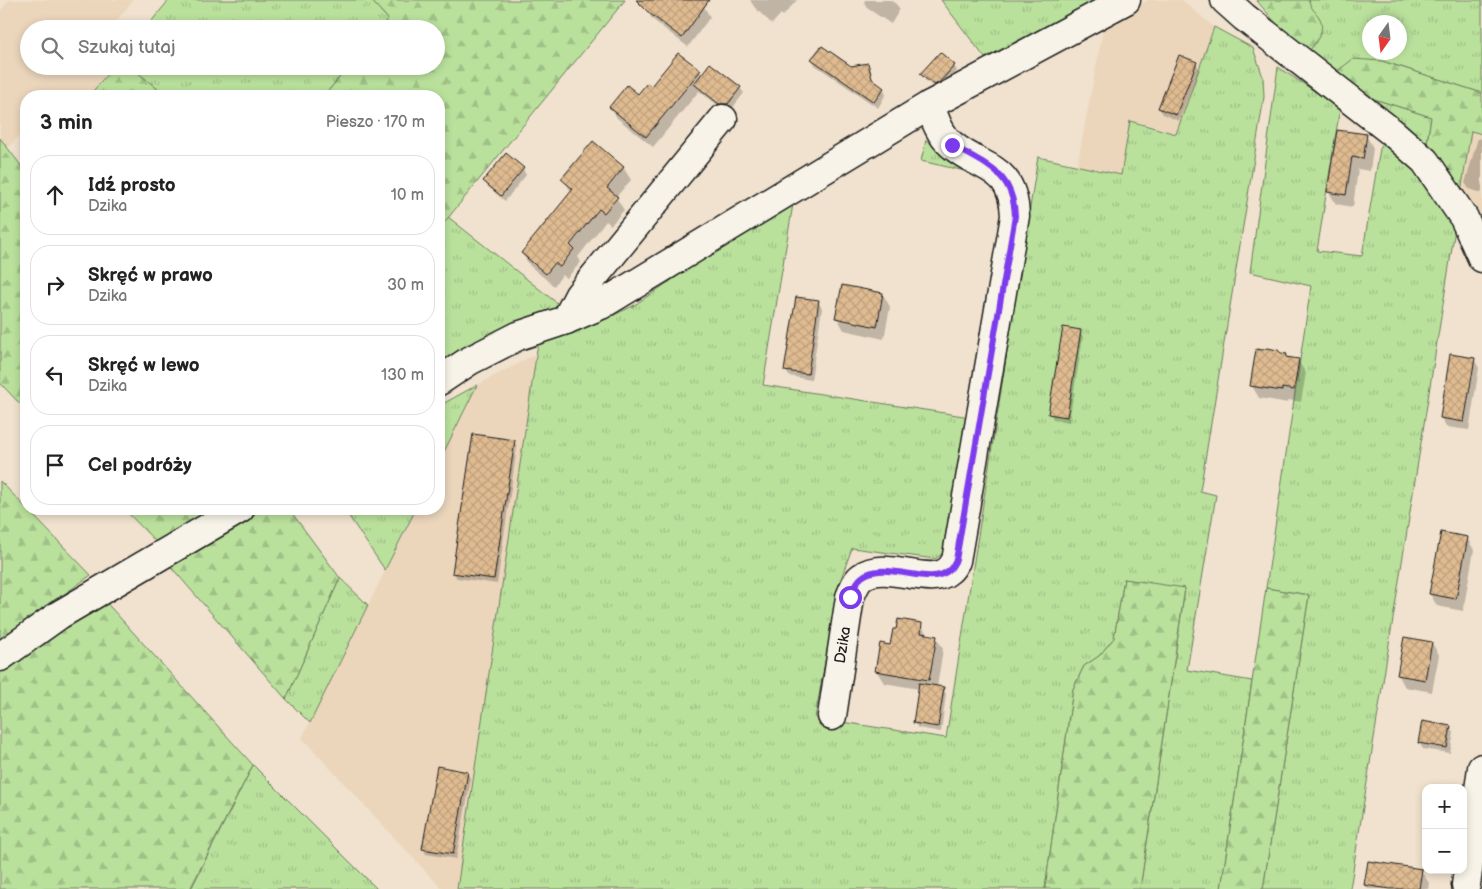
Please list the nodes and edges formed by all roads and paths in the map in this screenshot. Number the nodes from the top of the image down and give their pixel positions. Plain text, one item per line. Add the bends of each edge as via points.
1 (1126, 0) edge
2 (1225, 0) edge
3 (930, 105) junction
4 (724, 119) dead end
5 (1482, 258) edge
6 (566, 320) junction
7 (445, 377) edge
8 (230, 515) edge
9 (0, 657) edge
10 (832, 716) dead end
11 (1482, 768) edge
12 (1466, 885) dead end

1 - 3 street
2 - 5 street via 1425,161 1464,218
3 - 6 street via 601,305
3 - 10 street, Dzika via 937,127 952,145 1000,175 1009,187 1015,216 956,560 949,571 931,576 890,571 862,576 850,597
4 - 6 street via 579,295
6 - 7 street via 518,336
8 - 9 street via 59,615
11 - 12 street

